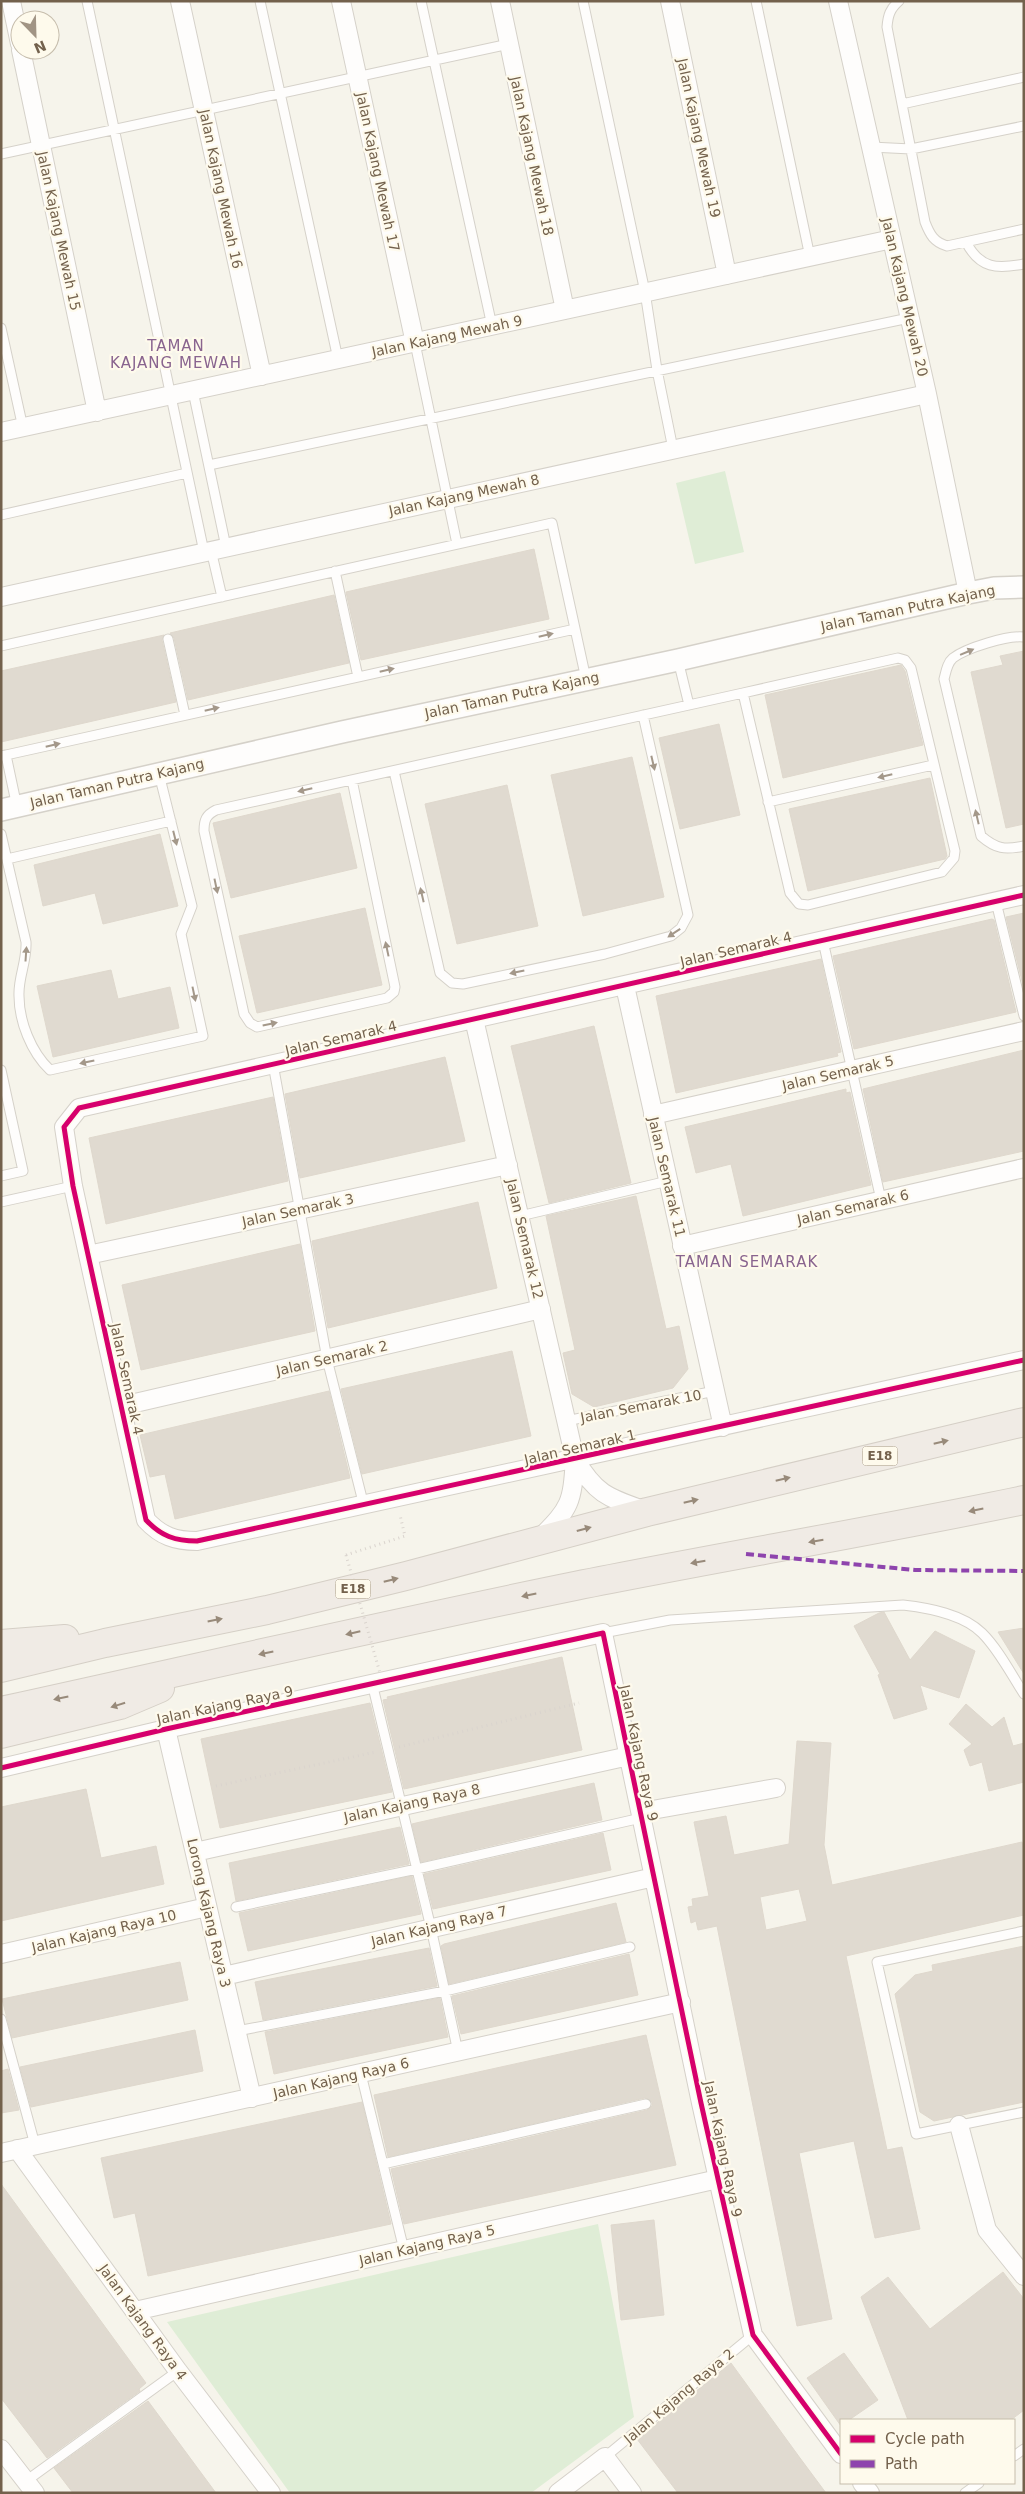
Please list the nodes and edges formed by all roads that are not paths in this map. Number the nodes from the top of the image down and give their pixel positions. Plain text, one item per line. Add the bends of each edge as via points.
1 (87, 1) edge
2 (180, 1) edge
3 (260, 1) edge
4 (341, 1) edge
5 (421, 1) edge
6 (500, 1) edge
7 (583, 1) edge
8 (670, 1) edge
9 (756, 1) edge
10 (838, 1) edge
11 (899, 1) edge
12 (509, 44) junction
13 (23, 60) edge
14 (434, 60) junction
15 (357, 77) junction
16 (1024, 77) edge
17 (280, 94) junction
18 (902, 104) junction
19 (204, 110) junction
20 (1024, 126) edge
21 (114, 130) junction
22 (42, 146) junction
23 (872, 147) junction
24 (911, 149) junction
25 (1, 154) edge
26 (1024, 229) edge
27 (892, 239) junction
28 (966, 242) junction
29 (810, 257) junction
30 (1024, 264) edge
31 (727, 275) junction
32 (645, 292) junction
33 (565, 310) junction
34 (909, 318) junction
35 (492, 326) junction
36 (1, 328) edge
37 (415, 342) junction
38 (338, 359) junction
39 (657, 370) junction
40 (262, 376) junction
41 (193, 391) junction
42 (927, 394) junction
43 (170, 396) junction
44 (98, 412) junction
45 (431, 418) junction
46 (23, 428) junction
47 (1, 432) edge
48 (673, 449) junction
49 (209, 466) junction
50 (187, 473) junction
51 (447, 499) junction
52 (1, 515) edge
53 (457, 544) junction
54 (214, 550) junction
55 (335, 571) junction
56 (1024, 587) edge
57 (968, 594) junction
58 (1, 597) edge
59 (222, 597) junction
60 (575, 628) junction
61 (1024, 637) edge
62 (168, 639) dead end
63 (1, 646) edge
64 (678, 660) junction
65 (358, 677) junction
66 (586, 679) junction
67 (743, 693) junction
68 (688, 705) junction
69 (184, 715) junction
70 (643, 715) junction
71 (3, 756) edge
72 (933, 765) junction
73 (394, 770) junction
74 (159, 774) junction
75 (352, 780) junction
76 (768, 802) junction
77 (9, 808) edge
78 (171, 821) junction
79 (1, 834) edge
80 (1024, 846) edge
81 (7, 859) junction
82 (1024, 895) edge
83 (996, 902) junction
84 (823, 941) junction
85 (625, 986) junction
86 (1024, 1016) edge
87 (474, 1019) junction
88 (1024, 1031) edge
89 (273, 1064) junction
90 (1, 1070) edge
91 (851, 1070) junction
92 (653, 1115) junction
93 (508, 1164) junction
94 (1024, 1168) edge
95 (1, 1176) edge
96 (668, 1181) junction
97 (73, 1186) junction
98 (881, 1200) junction
99 (1, 1202) edge
100 (300, 1209) junction
101 (520, 1216) junction
102 (682, 1246) junction
103 (88, 1255) junction
104 (541, 1309) junction
105 (327, 1359) junction
106 (1024, 1360) edge
107 (714, 1391) junction
108 (122, 1406) junction
109 (566, 1421) junction
110 (1024, 1422) edge
111 (722, 1427) junction
112 (575, 1459) junction
113 (1024, 1500) edge
114 (364, 1506) junction
115 (646, 1512) junction
116 (146, 1520) joint
117 (537, 1541) junction
118 (167, 1630) junction
119 (603, 1633) junction
120 (1, 1644) edge
121 (211, 1665) junction
122 (1, 1668) edge
123 (376, 1678) junction
124 (1024, 1694) edge
125 (1, 1711) edge
126 (166, 1729) junction
127 (1, 1734) edge
128 (629, 1756) junction
129 (1, 1768) edge
130 (776, 1788) dead end
131 (402, 1805) junction
132 (641, 1815) junction
133 (195, 1852) junction
134 (417, 1869) junction
135 (654, 1877) junction
136 (208, 1907) junction
137 (236, 1907) dead end
138 (431, 1928) junction
139 (1024, 1931) edge
140 (630, 1947) dead end
141 (1, 1954) edge
142 (224, 1976) junction
143 (445, 1991) junction
144 (681, 2002) junction
145 (1, 2019) edge
146 (237, 2032) junction
147 (458, 2052) junction
148 (361, 2074) junction
149 (252, 2098) junction
150 (646, 2104) dead end
151 (1024, 2112) edge
152 (959, 2125) junction
153 (35, 2145) junction
154 (9, 2151) edge
155 (383, 2164) junction
156 (718, 2179) junction
157 (404, 2250) junction
158 (1024, 2276) edge
159 (135, 2311) junction
160 (753, 2335) junction
161 (178, 2371) junction
162 (1, 2448) edge
163 (840, 2453) edge
164 (605, 2457) junction
165 (977, 2484) edge
166 (30, 2487) edge
167 (271, 2493) edge
168 (558, 2493) edge
169 (632, 2493) edge
170 (965, 2493) edge

1 - 21 lane
2 - 19 street, Jalan Kajang Mewah 16
3 - 17 lane
4 - 15 street, Jalan Kajang Mewah 17
5 - 14 lane
6 - 12 street, Jalan Kajang Mewah 18
7 - 32 lane
8 - 31 street, Jalan Kajang Mewah 19
9 - 29 lane
10 - 23 street, Jalan Kajang Mewah 20
11 - 18 lane via 888,16 887,27
12 - 14 lane
12 - 33 street, Jalan Kajang Mewah 18
13 - 22 street, Jalan Kajang Mewah 15
14 - 15 lane
14 - 35 lane
15 - 17 lane
15 - 37 street, Jalan Kajang Mewah 17
16 - 18 lane
17 - 19 lane
17 - 38 lane
18 - 24 lane
19 - 21 lane
19 - 40 street, Jalan Kajang Mewah 16
20 - 24 lane
21 - 22 lane
21 - 43 lane
22 - 25 lane
22 - 44 street, Jalan Kajang Mewah 15
23 - 24 lane
23 - 27 street, Jalan Kajang Mewah 20
24 - 28 lane via 930,234 938,244 947,246
26 - 28 lane
27 - 29 street, Jalan Kajang Mewah 9
27 - 34 street, Jalan Kajang Mewah 20
28 - 30 lane via 977,259 988,265 998,268
29 - 31 street, Jalan Kajang Mewah 9
31 - 32 street, Jalan Kajang Mewah 9
32 - 33 street, Jalan Kajang Mewah 9
32 - 39 lane
33 - 35 street, Jalan Kajang Mewah 9
34 - 39 lane
34 - 42 street, Jalan Kajang Mewah 20
35 - 37 street, Jalan Kajang Mewah 9
36 - 46 lane
37 - 38 street, Jalan Kajang Mewah 9
37 - 45 lane
38 - 40 street, Jalan Kajang Mewah 9
39 - 45 lane
39 - 48 lane
40 - 41 street, Jalan Kajang Mewah 9
41 - 43 street, Jalan Kajang Mewah 9
41 - 49 lane
42 - 48 street, Jalan Kajang Mewah 8
42 - 57 street, Jalan Kajang Mewah 20
43 - 44 street, Jalan Kajang Mewah 9
43 - 50 lane
44 - 46 street, Jalan Kajang Mewah 9
45 - 49 lane
45 - 51 lane
46 - 47 street, Jalan Kajang Mewah 9
48 - 51 street, Jalan Kajang Mewah 8
49 - 54 lane
50 - 52 lane
50 - 54 lane
51 - 53 lane
51 - 54 street, Jalan Kajang Mewah 8
53 - 55 lane
53 - 60 lane via 552,523
54 - 58 street, Jalan Kajang Mewah 8
54 - 59 lane
55 - 59 lane
55 - 65 lane
56 - 57 street, Jalan Taman Putra Kajang via 994,588
57 - 64 street, Jalan Taman Putra Kajang
59 - 63 lane
65 -> 60 lane
60 - 66 lane
80 -> 61 lane via 1007,850 981,836 944,679 953,658 994,641
62 - 69 lane
64 - 66 street, Jalan Taman Putra Kajang
64 - 68 lane
69 -> 65 lane
66 - 74 street, Jalan Taman Putra Kajang
67 - 68 lane
67 - 72 lane via 898,658 905,660 911,668
67 - 76 lane
68 - 70 lane
71 -> 69 lane
70 - 73 lane
70 -> 73 lane via 688,914 681,928 671,936 605,954 463,984 452,983 440,973
71 - 77 lane
72 -> 76 lane
72 - 76 lane via 955,851 949,865 942,872 808,905 799,904 790,893
73 - 75 lane
74 - 77 street, Jalan Taman Putra Kajang
74 - 78 lane
75 -> 75 lane via 216,810 209,813 204,821 244,1014 257,1027 387,998 394,992
78 - 81 lane
78 -> 81 lane via 192,906 181,934 203,1036 50,1070 38,1058 28,1037 19,996 27,957 26,942
79 - 81 lane
82 - 83 street, Jalan Semarak 4
83 - 84 street, Jalan Semarak 4
83 - 86 lane
84 - 85 street, Jalan Semarak 4
84 - 91 lane
85 - 87 street, Jalan Semarak 4
85 - 92 street, Jalan Semarak 11
87 - 89 street, Jalan Semarak 4
87 - 93 street, Jalan Semarak 12
88 - 91 street, Jalan Semarak 5
89 - 97 street, Jalan Semarak 4 via 79,1108 64,1127
89 - 100 lane
90 - 95 lane via 23,1171
91 - 92 street, Jalan Semarak 5
91 - 98 lane
92 - 96 street, Jalan Semarak 11
93 - 100 street, Jalan Semarak 3
93 - 101 street, Jalan Semarak 12
94 - 98 street, Jalan Semarak 6
96 - 101 lane
96 - 102 street, Jalan Semarak 11
97 - 99 lane
97 - 103 street, Jalan Semarak 4
98 - 102 street, Jalan Semarak 6
100 - 103 street, Jalan Semarak 3
100 - 105 lane
101 - 104 street, Jalan Semarak 12
102 - 107 street, Jalan Semarak 11
103 - 108 street, Jalan Semarak 4
104 - 105 street, Jalan Semarak 2
104 - 109 street, Jalan Semarak 12
105 - 108 street, Jalan Semarak 2
105 - 114 lane
106 - 111 street, Jalan Semarak 1
107 - 109 lane, Jalan Semarak 10
107 - 111 street, Jalan Semarak 11
108 - 116 street, Jalan Semarak 4
109 - 112 street, Jalan Semarak 12
115 -> 110 highway, E18
111 - 112 street, Jalan Semarak 1
112 - 114 street, Jalan Semarak 1
112 - 115 street, Jalan Semarak 12 via 600,1492
112 - 117 street, Jalan Semarak 12 via 569,1504 563,1515
113 -> 121 highway via 568,1588
114 - 116 street, Jalan Semarak 1 via 197,1541 178,1541 157,1533
117 -> 115 highway, E18
118 -> 117 highway, E18 via 267,1610
118 - 120 highway
118 - 122 highway, E18
119 - 123 street, Jalan Kajang Raya 9
119 - 124 lane via 687,1618 903,1605 926,1608 972,1626 982,1634
119 - 128 street, Jalan Kajang Raya 9
121 -> 125 highway
121 -> 127 highway via 120,1706
123 - 126 street, Jalan Kajang Raya 9
123 - 131 lane
126 - 129 street, Jalan Kajang Raya 9
126 - 133 street, Lorong Kajang Raya 3
128 - 131 street, Jalan Kajang Raya 8
128 - 132 street, Jalan Kajang Raya 9
130 - 132 street
131 - 133 street, Jalan Kajang Raya 8
131 - 134 lane
132 - 134 lane
132 - 135 street, Jalan Kajang Raya 9
133 - 136 street, Lorong Kajang Raya 3
134 - 137 lane
134 - 138 lane
135 - 138 street, Jalan Kajang Raya 7
135 - 144 street, Jalan Kajang Raya 9
136 - 141 street, Jalan Kajang Raya 10
136 - 142 street, Lorong Kajang Raya 3
138 - 142 street, Jalan Kajang Raya 7
138 - 143 lane
139 - 152 lane via 877,1962 916,2134
140 - 143 lane
142 - 146 street, Lorong Kajang Raya 3
143 - 146 lane
143 - 147 lane
144 - 147 street, Jalan Kajang Raya 6
144 - 156 street, Jalan Kajang Raya 9
145 - 153 lane
146 - 149 street, Lorong Kajang Raya 3
147 - 148 street, Jalan Kajang Raya 6
148 - 149 street, Jalan Kajang Raya 6
148 - 155 lane
149 - 153 street, Jalan Kajang Raya 6
150 - 155 lane
151 - 152 lane
152 - 158 street via 988,2230
153 - 154 street, Jalan Kajang Raya 6
154 - 159 street, Jalan Kajang Raya 4
155 - 157 lane
156 - 157 street, Jalan Kajang Raya 5
156 - 160 street, Jalan Kajang Raya 9
157 - 159 street, Jalan Kajang Raya 5
159 - 161 street, Jalan Kajang Raya 4
160 - 163 street, Jalan Kajang Raya 9
160 - 164 lane, Jalan Kajang Raya 2
161 - 166 lane
161 - 167 street, Jalan Kajang Raya 4
162 - 166 street
164 - 168 street, Jalan Kajang Raya 2
164 - 169 street
165 - 170 lane

